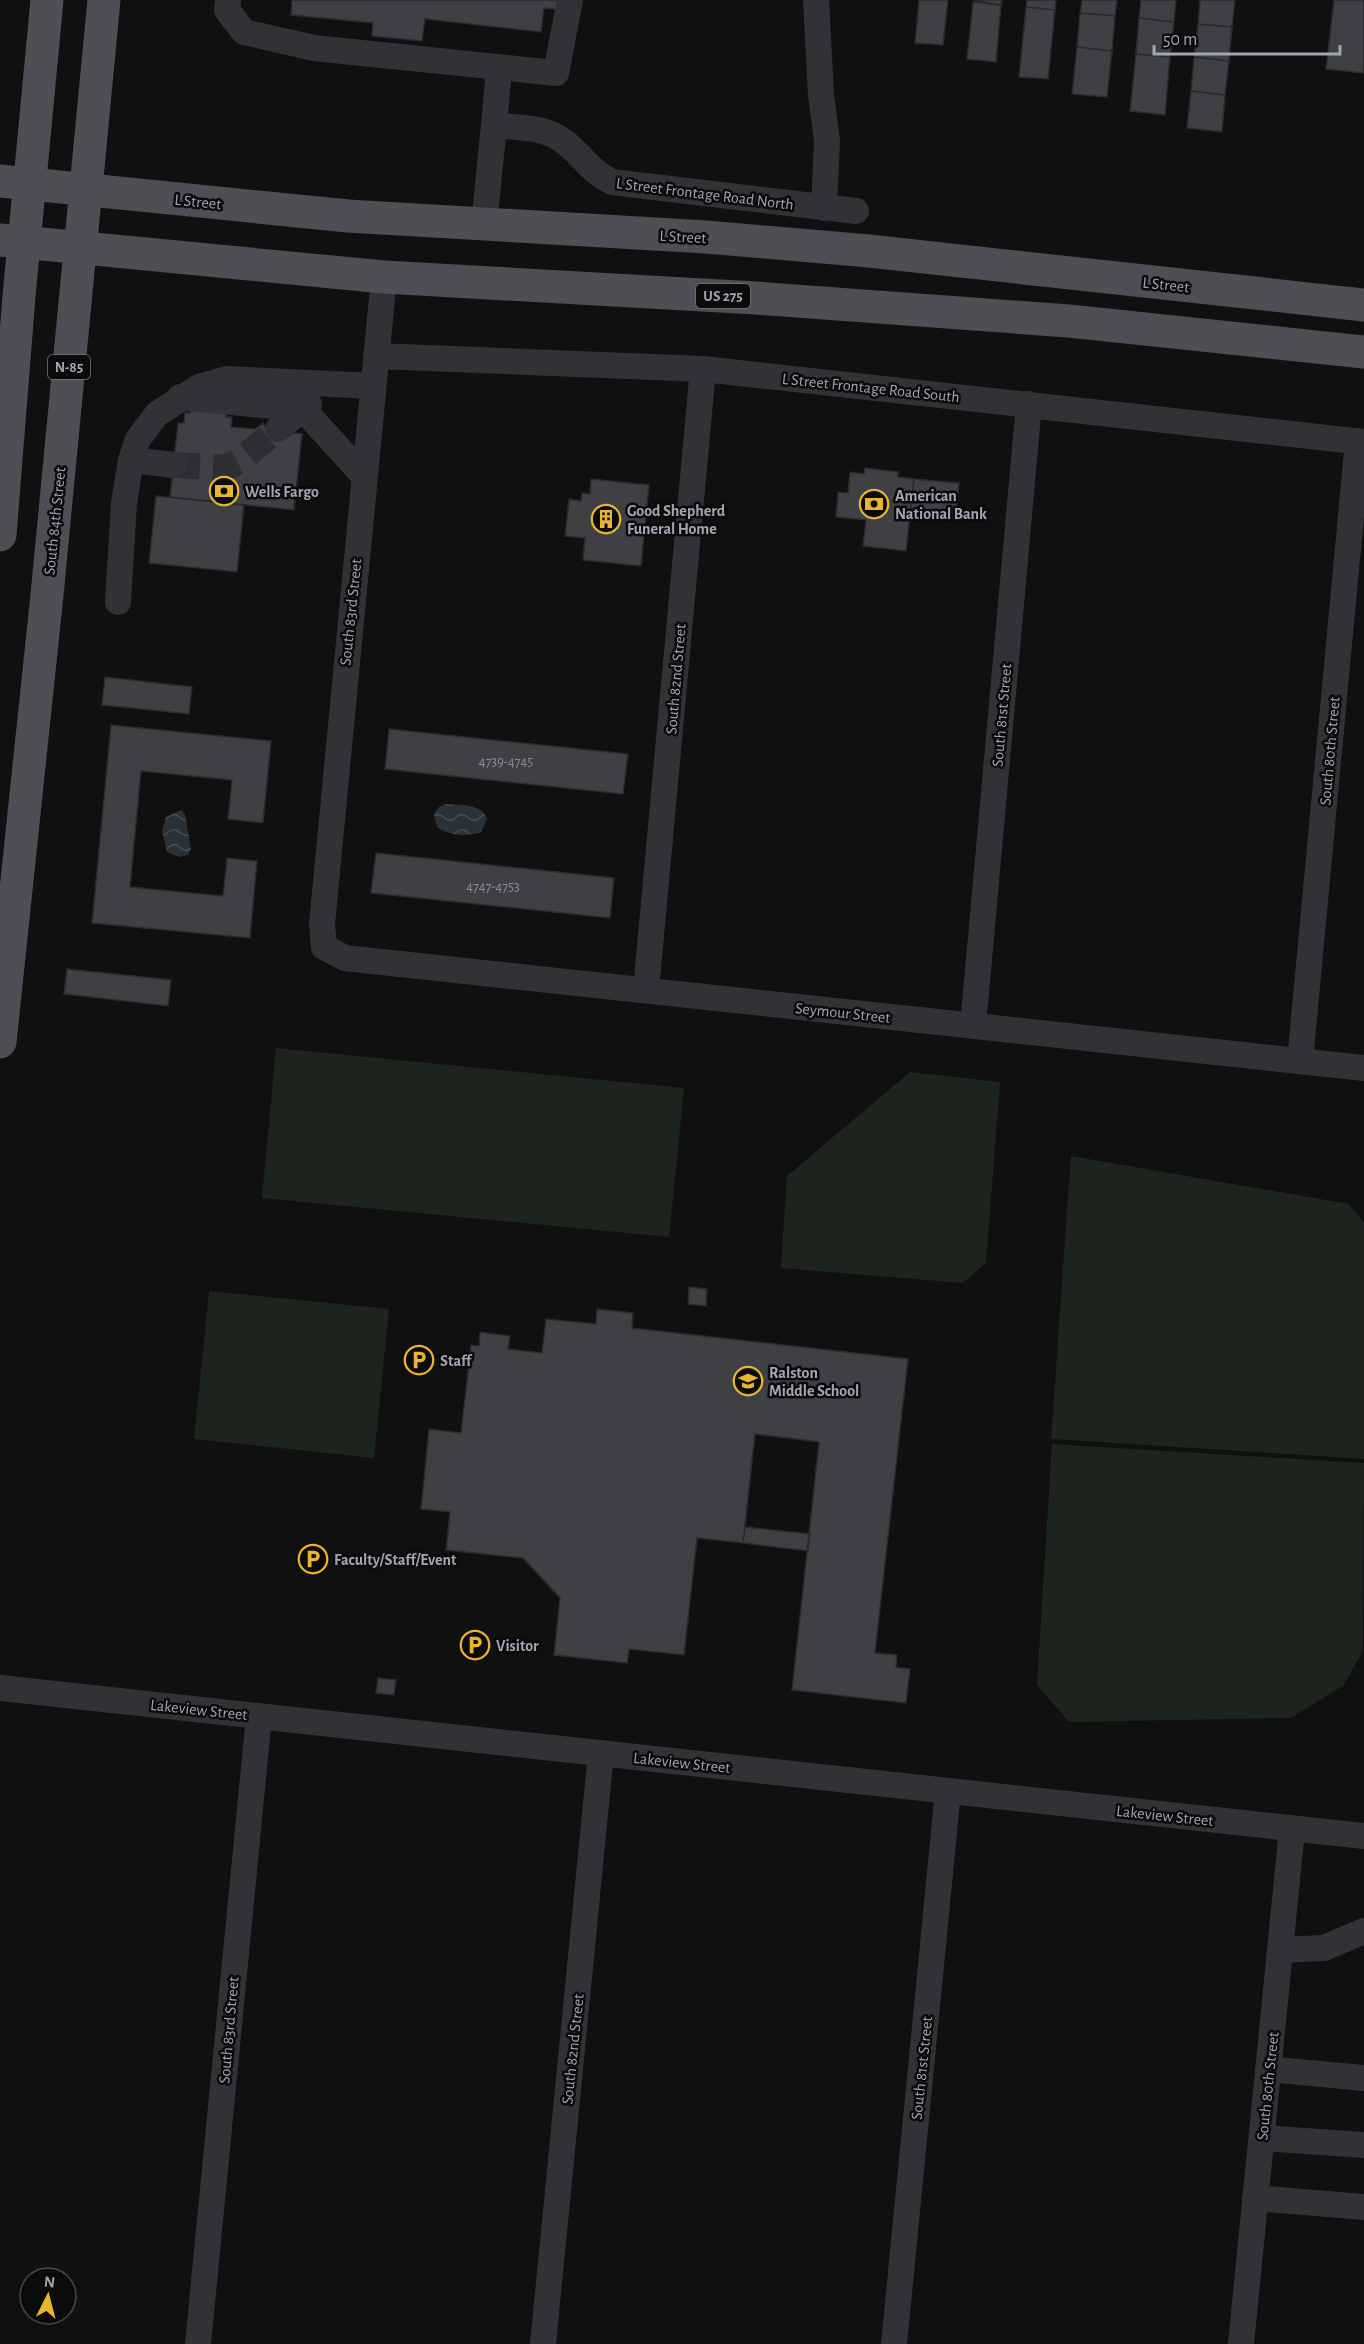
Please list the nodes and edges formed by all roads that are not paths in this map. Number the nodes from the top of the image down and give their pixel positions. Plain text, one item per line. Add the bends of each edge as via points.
1 (47, 0) edge
2 (104, 0) edge
3 (228, 0) edge
4 (570, 0) edge
5 (816, 0) edge
6 (499, 68) junction
7 (494, 125) junction
8 (15, 183) edge
9 (87, 190) junction
10 (824, 208) junction
11 (856, 211) dead end
12 (484, 225) junction
13 (12, 241) edge
14 (81, 248) junction
15 (384, 277) junction
16 (1364, 305) edge
17 (1364, 352) edge
18 (376, 356) junction
19 (703, 369) junction
20 (330, 382) junction
21 (373, 386) junction
22 (180, 398) junction
23 (1029, 404) junction
24 (303, 409) junction
25 (278, 429) tunnel mouth
26 (1361, 441) edge
27 (131, 460) junction
28 (174, 465) tunnel mouth
29 (364, 476) junction
30 (1, 501) edge
31 (0, 535) edge
32 (118, 602) dead end
33 (324, 947) joint
34 (646, 990) junction
35 (973, 1026) junction
36 (0, 1042) edge
37 (1300, 1061) junction
38 (1364, 1068) edge
39 (0, 1688) edge
40 (259, 1716) junction
41 (601, 1753) junction
42 (948, 1791) junction
43 (1292, 1829) junction
44 (1364, 1836) edge
45 (1364, 1931) edge
46 (1280, 1950) junction
47 (1268, 2069) junction
48 (1364, 2078) edge
49 (1262, 2138) junction
50 (1364, 2145) edge
51 (1256, 2198) junction
52 (1364, 2207) edge
53 (198, 2344) edge
54 (543, 2344) edge
55 (894, 2344) edge
56 (1241, 2344) edge

1 - 8 main road
2 - 9 main road, South 84th Street
3 - 6 street via 227,10 244,32 314,48
4 - 6 street via 556,73
5 - 10 street via 827,141
6 - 7 street
7 - 10 street, L Street Frontage Road North via 550,133 568,144 593,172 612,182
7 - 12 street
8 - 9 main road, L Street
8 - 13 main road
9 - 12 main road, L Street
9 - 14 main road, South 84th Street / N-85
10 - 11 street, L Street Frontage Road North
12 - 16 main road, L Street via 869,251
13 - 14 main road, US 275
13 - 30 main road
14 - 15 main road, US 275
14 - 36 main road, South 84th Street / N-85
15 - 17 main road, US 275 via 934,310
15 - 18 street, South 83rd Street
18 - 19 street, L Street Frontage Road South
18 - 21 street, South 83rd Street
19 - 23 street, L Street Frontage Road South
19 - 34 street, South 82nd Street
20 - 21 street
20 - 22 street via 227,379 199,387
20 - 24 street
21 - 29 street, South 83rd Street
22 - 24 street
22 - 27 street via 146,427
23 - 26 street, L Street Frontage Road South
23 - 35 street, South 81st Street
24 - 25 street
24 - 29 street
26 - 37 street, South 80th Street
27 - 28 street
27 - 32 street via 124,503
29 - 33 street, South 83rd Street via 323,912
30 - 31 main road
33 - 34 street, Seymour Street via 345,958
34 - 35 street, Seymour Street
35 - 37 street, Seymour Street
37 - 38 street, Seymour Street
39 - 40 street, Lakeview Street
40 - 41 street, Lakeview Street
40 - 53 street, South 83rd Street
41 - 42 street, Lakeview Street
41 - 54 street, South 82nd Street
42 - 43 street, Lakeview Street
42 - 55 street, South 81st Street
43 - 44 street, Lakeview Street
43 - 46 street, South 80th Street
45 - 46 street via 1324,1948
46 - 47 street, South 80th Street
47 - 48 street
47 - 49 street, South 80th Street
49 - 50 street
49 - 51 street, South 80th Street
51 - 52 street
51 - 56 street, South 80th Street

